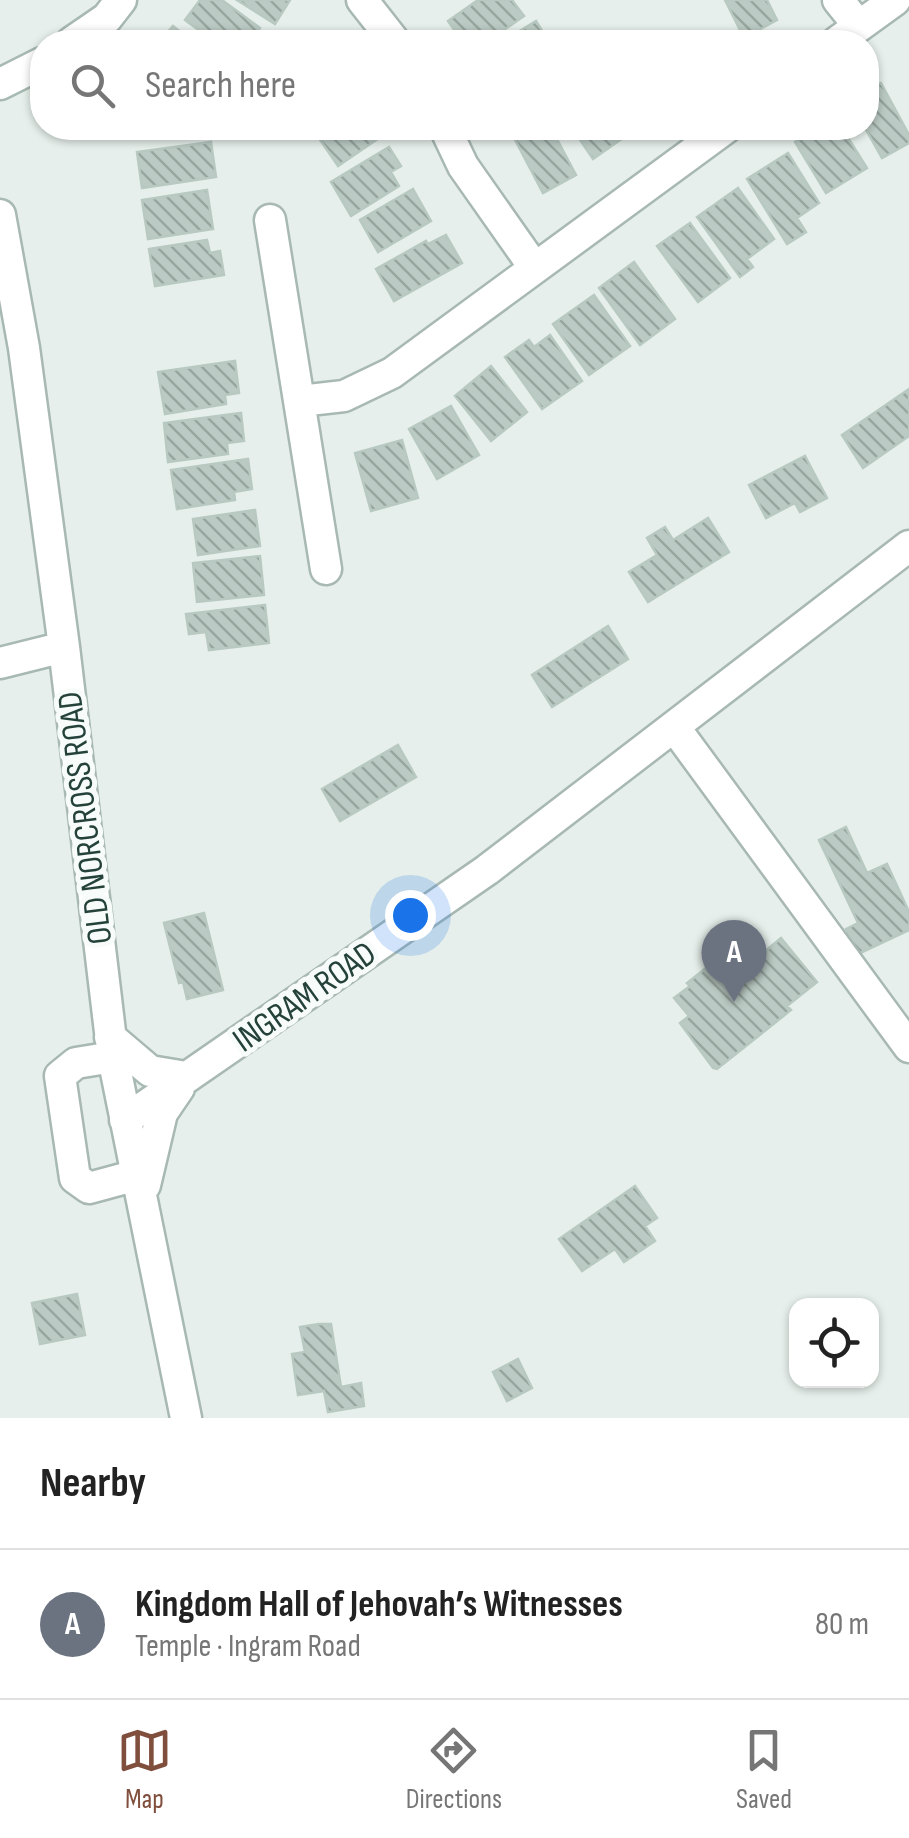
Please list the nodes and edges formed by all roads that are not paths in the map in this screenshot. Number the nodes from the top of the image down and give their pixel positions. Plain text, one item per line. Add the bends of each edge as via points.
1 (121, 0) edge
2 (362, 0) edge
3 (838, 0) edge
4 (894, 0) edge
5 (90, 30) edge
6 (386, 30) edge
7 (847, 30) edge
8 (853, 30) edge
9 (30, 70) edge
10 (0, 84) edge
11 (450, 140) edge
12 (709, 140) edge
13 (0, 216) edge
14 (270, 220) dead end
15 (534, 267) junction
16 (300, 401) junction
17 (909, 546) edge
18 (326, 569) dead end
19 (64, 647) junction
20 (0, 663) edge
21 (675, 728) junction
22 (112, 1047) junction
23 (909, 1047) edge
24 (186, 1078) junction
25 (125, 1120) junction
26 (139, 1189) junction
27 (186, 1418) edge

1 - 5 street
2 - 6 street
3 - 7 street
4 - 8 street
9 - 10 street
11 - 15 street
12 - 15 street
13 - 19 street, OLD NORCROSS ROAD
14 - 16 street
15 - 16 street via 392,373 344,396
16 - 18 street
17 - 21 street, INGRAM ROAD
19 - 20 street
19 - 22 street, OLD NORCROSS ROAD
21 - 23 street
21 - 24 street, INGRAM ROAD via 487,870
22 - 24 street via 150,1071
22 - 25 street, OLD NORCROSS ROAD
22 - 26 street via 60,1076 76,1178 89,1188
24 - 25 street, INGRAM ROAD
24 - 26 street via 162,1113
25 - 26 street, OLD NORCROSS ROAD
26 - 27 street, OLD NORCROSS ROAD

